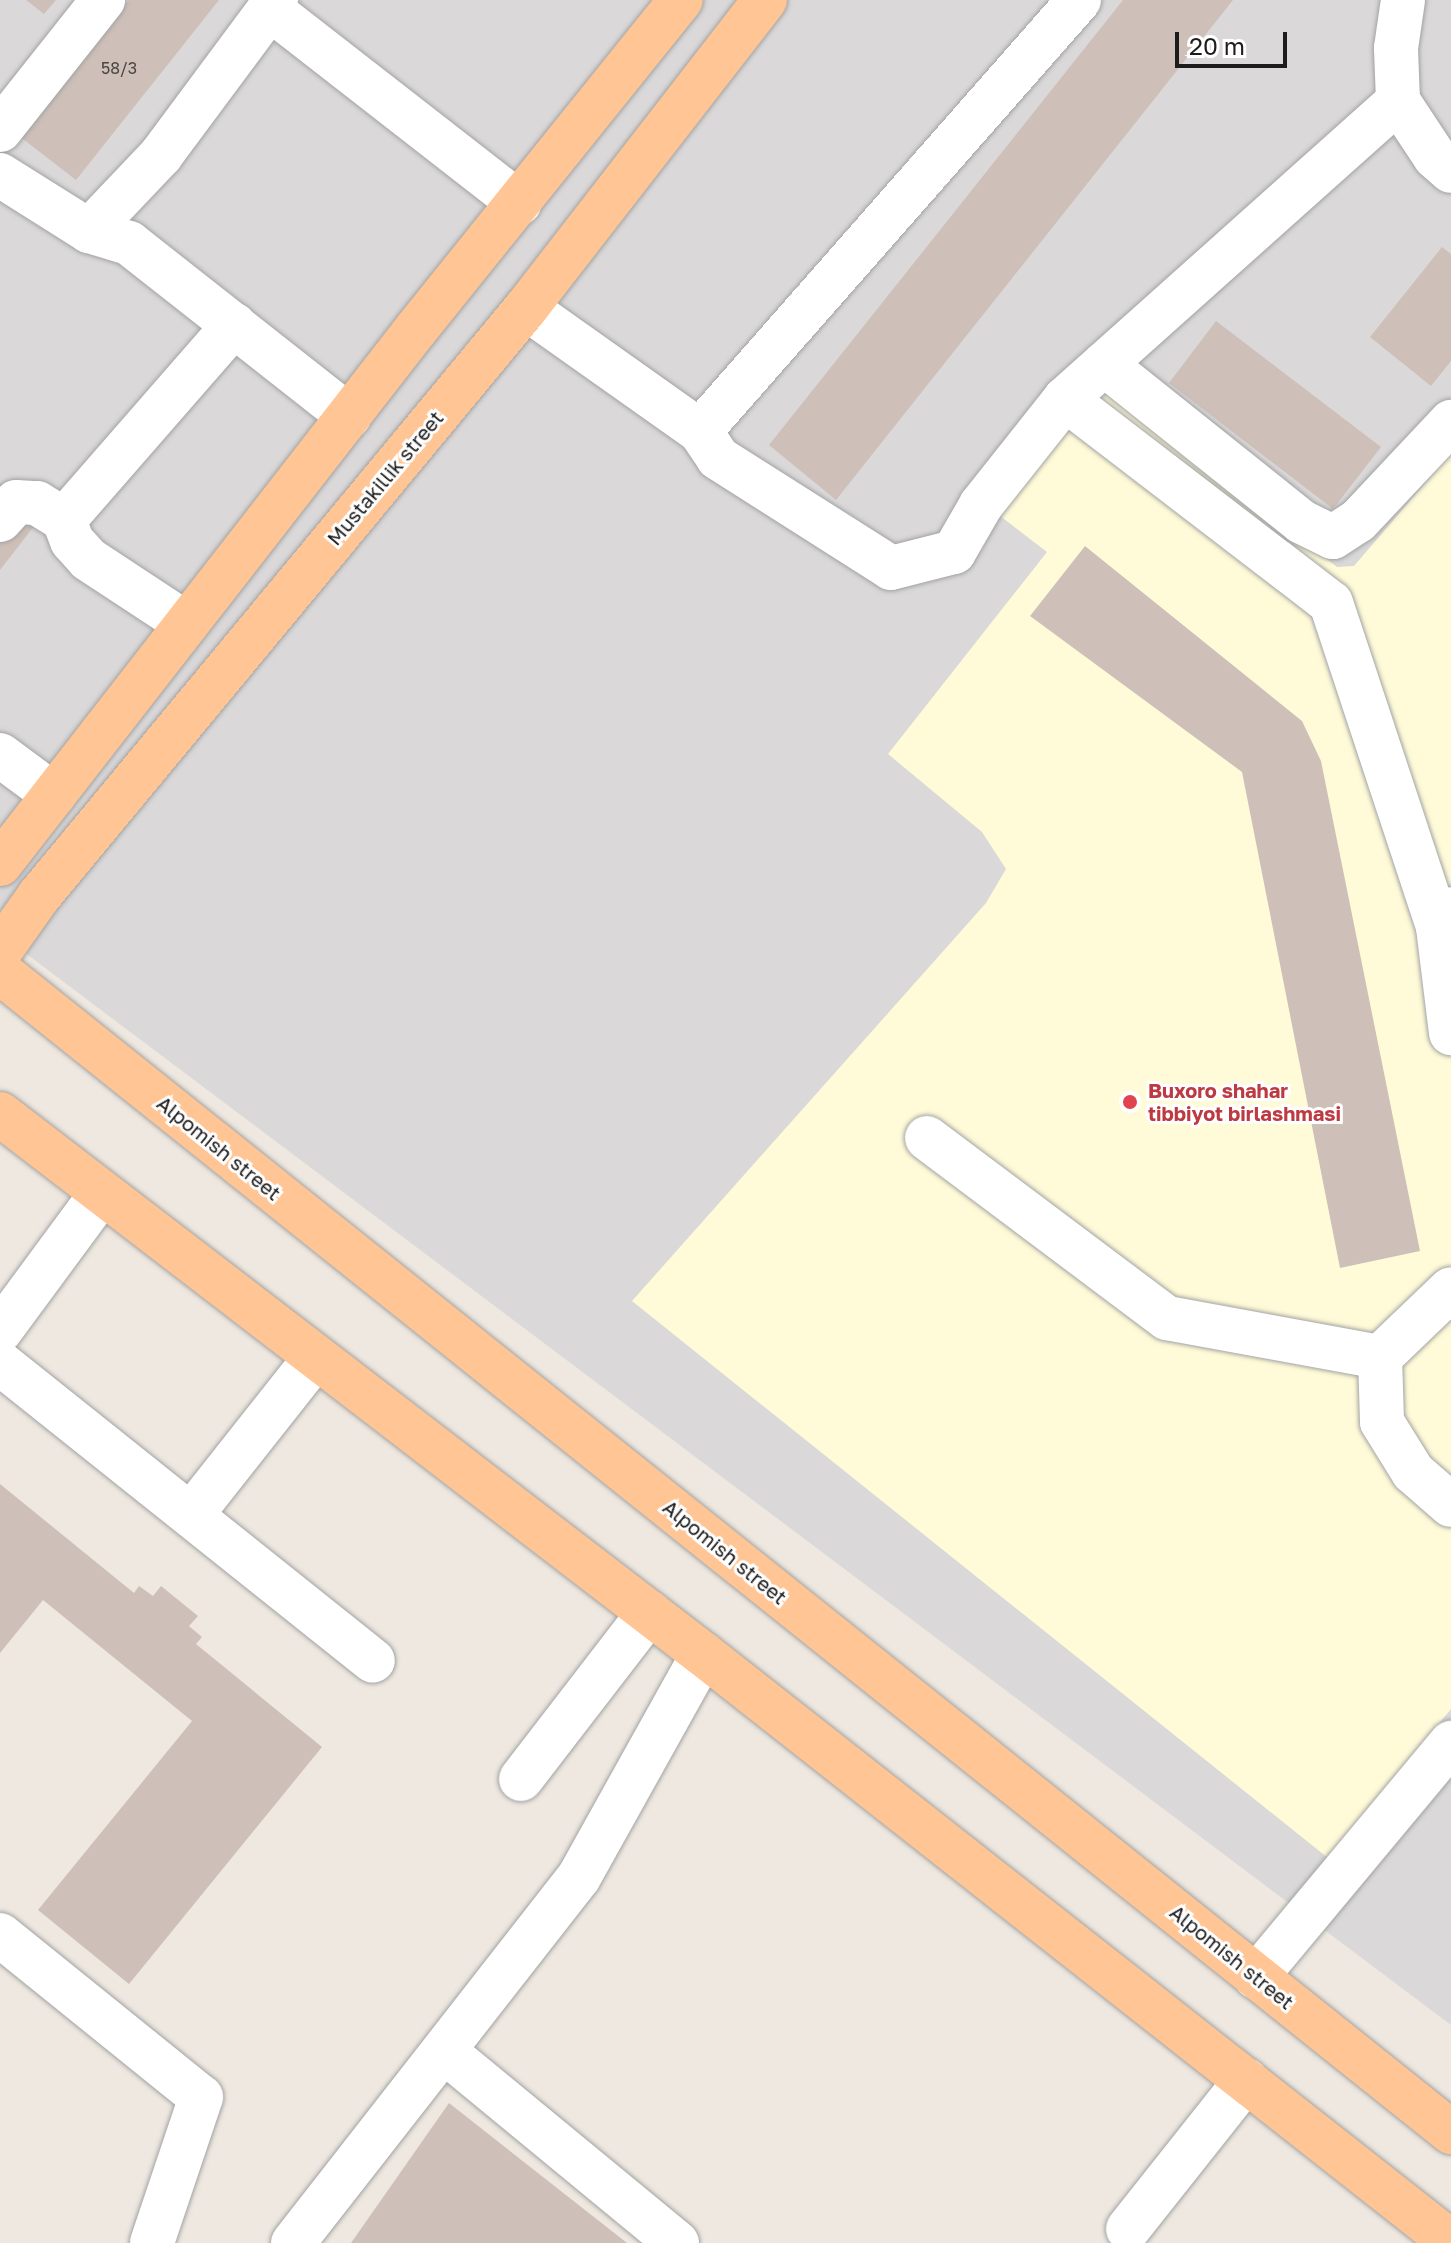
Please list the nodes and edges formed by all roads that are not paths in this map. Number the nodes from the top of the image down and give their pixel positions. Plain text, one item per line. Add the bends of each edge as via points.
1 (103, 0) edge
2 (681, 0) edge
3 (765, 0) edge
4 (1403, 0) edge
5 (1072, 2) edge
6 (273, 4) edge
7 (1398, 101) junction
8 (0, 130) edge
9 (1451, 171) edge
10 (0, 175) edge
11 (519, 203) junction
12 (89, 231) junction
13 (526, 308) junction
14 (234, 325) junction
15 (417, 328) junction
16 (1104, 364) junction
17 (472, 373) junction
18 (1065, 399) junction
19 (349, 416) junction
20 (1451, 422) edge
21 (700, 431) junction
22 (0, 520) edge
23 (64, 520) junction
24 (187, 624) junction
25 (0, 755) edge
26 (54, 795) junction
27 (0, 864) edge
28 (1444, 918) edge
29 (0, 951) edge
30 (0, 972) edge
31 (1451, 1033) edge
32 (0, 1114) edge
33 (927, 1138) dead end
34 (101, 1194) junction
35 (1451, 1289) edge
36 (0, 1331) edge
37 (1380, 1357) junction
38 (315, 1358) junction
39 (0, 1363) edge
40 (1451, 1505) edge
41 (191, 1515) junction
42 (649, 1613) junction
43 (703, 1654) junction
44 (373, 1661) dead end
45 (1451, 1743) edge
46 (521, 1779) dead end
47 (0, 1935) edge
48 (1256, 1977) junction
49 (444, 2051) junction
50 (1246, 2080) junction
51 (1451, 2132) edge
52 (1128, 2229) dead end
53 (1451, 2242) edge
54 (152, 2243) edge
55 (293, 2243) edge
56 (677, 2243) edge

1 - 8 street
2 - 11 main road
3 - 13 main road, Mustakillik street
4 - 7 street via 1396,48
5 - 21 street
6 - 11 street
6 - 12 street via 161,155
7 - 9 street via 1435,157
7 - 16 street
10 - 12 street
11 - 15 main road
12 - 14 street via 129,243
13 - 17 main road, Mustakillik street
13 - 21 street
14 - 19 street
14 - 23 street
15 - 17 main road
15 - 19 main road
16 - 18 street
16 - 20 street via 1302,522 1333,537 1358,521
17 - 29 main road, Mustakillik street via 39,896
18 - 21 street via 981,505 954,552 891,568 718,458
18 - 28 street via 1331,603
19 - 24 main road
22 - 23 street via 16,502 26,500
23 - 24 street via 72,541 88,559
24 - 26 main road
25 - 26 street
26 - 27 main road
28 - 31 street
30 - 48 main road, Alpomish street
32 - 34 main road
33 - 37 street via 1167,1318
34 - 36 street
34 - 38 main road
35 - 37 street
37 - 40 street via 1382,1422 1413,1472
38 - 41 street
38 - 42 main road
39 - 41 street
41 - 44 street
42 - 43 main road
42 - 46 street
43 - 49 street via 601,1829 579,1877
43 - 50 main road
45 - 48 street
47 - 54 street via 201,2097
48 - 51 main road, Alpomish street
49 - 55 street
49 - 56 street
50 - 52 street
50 - 53 main road

